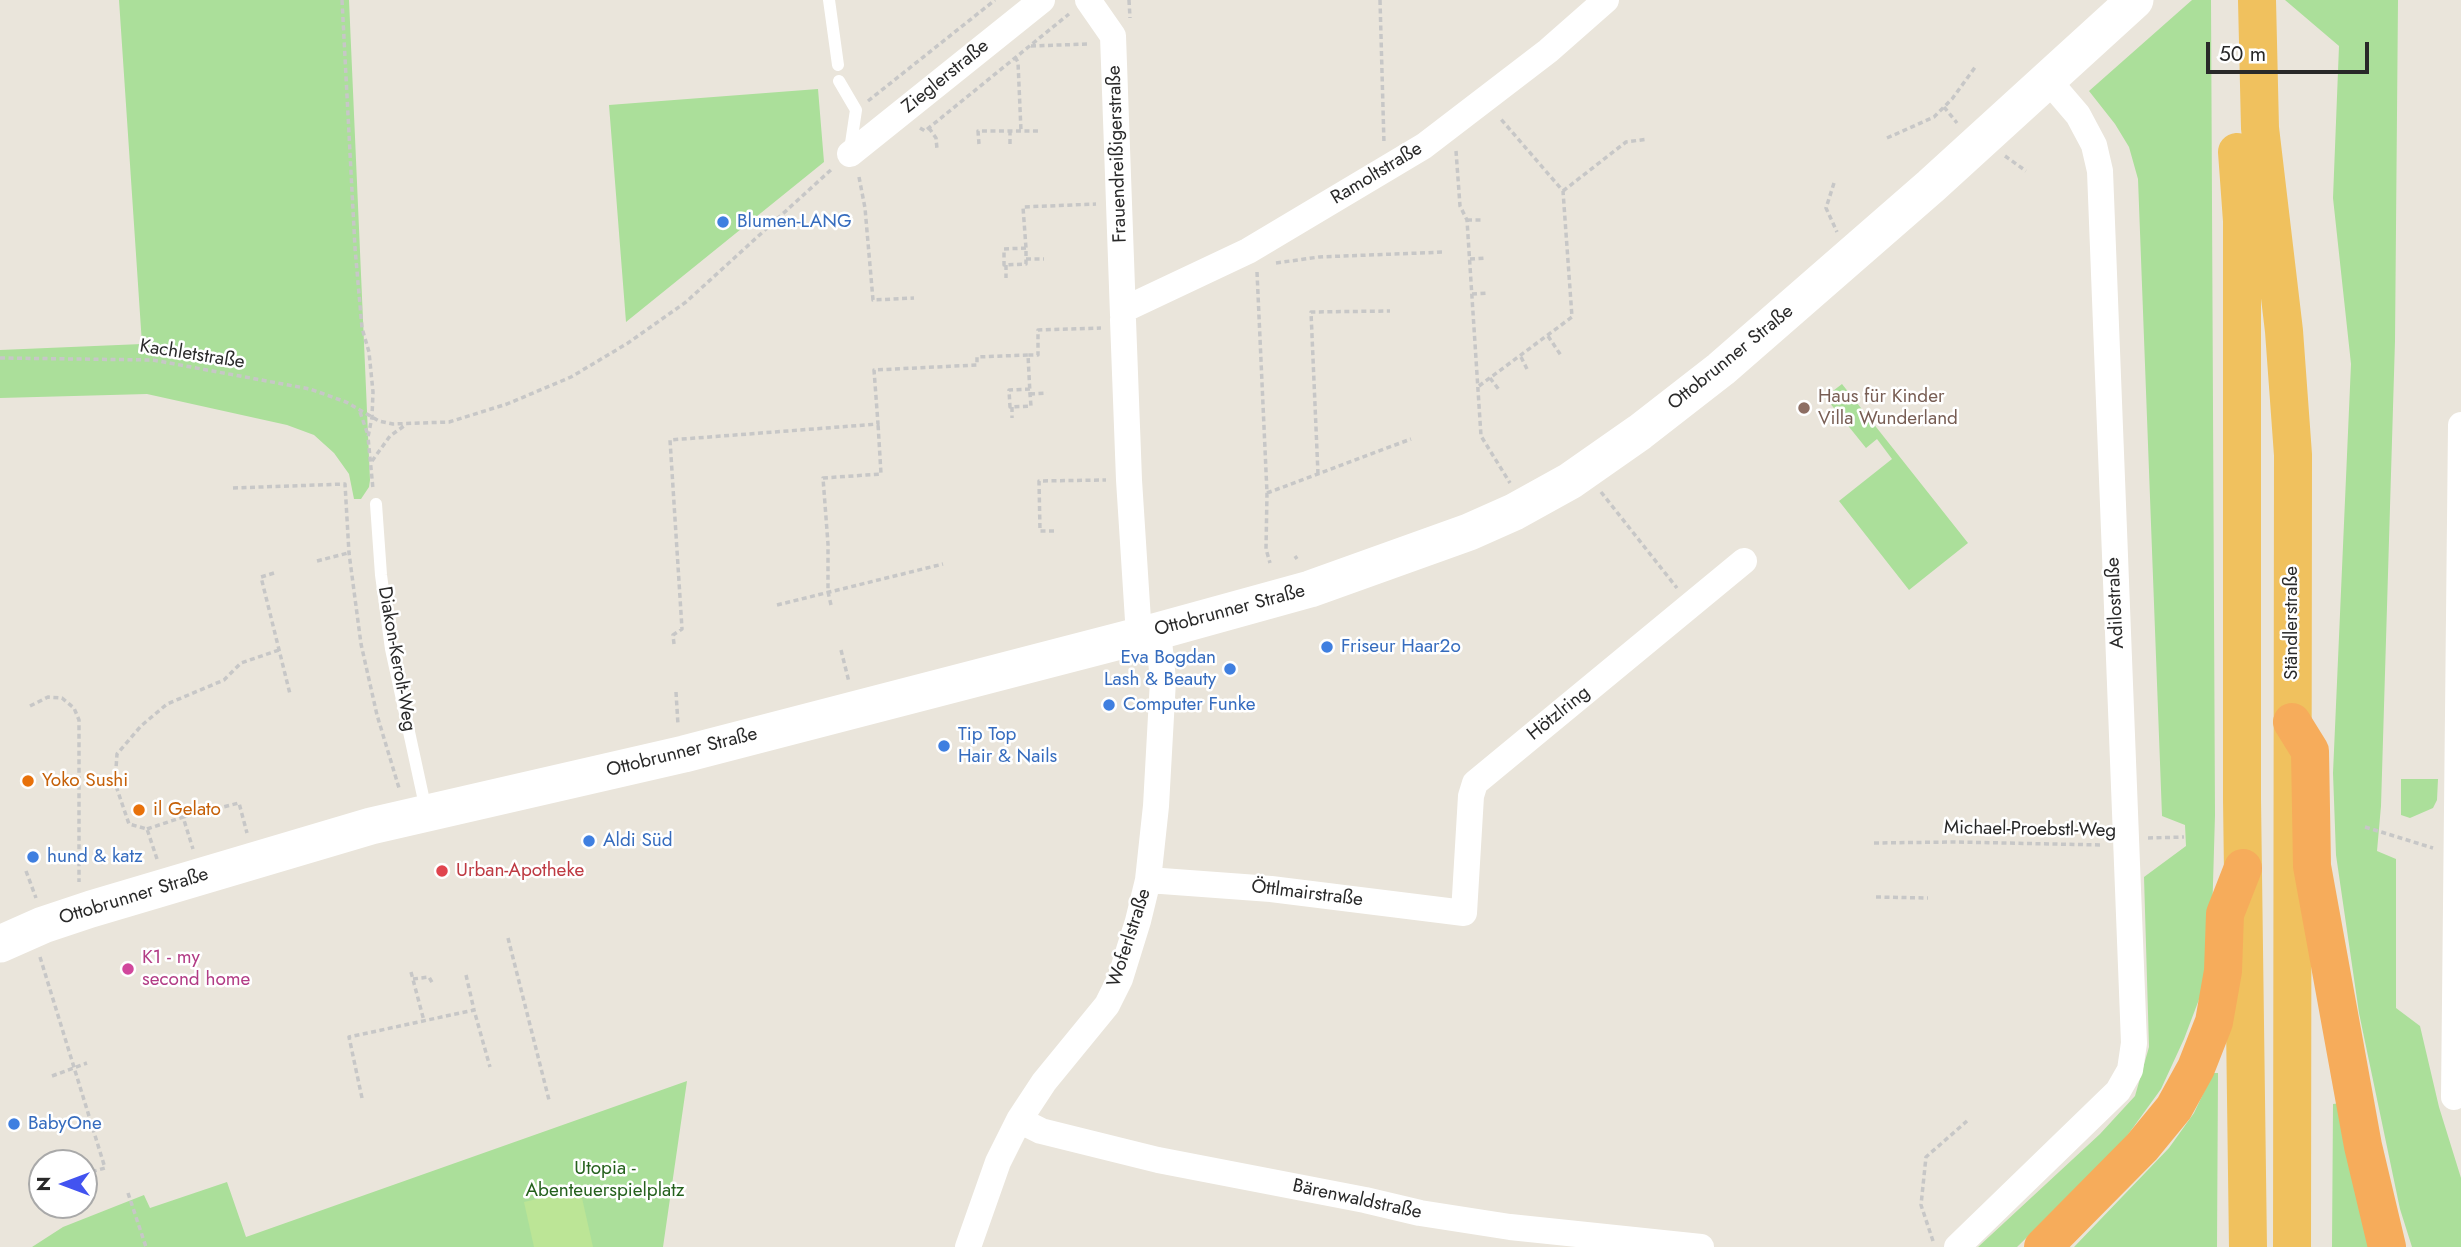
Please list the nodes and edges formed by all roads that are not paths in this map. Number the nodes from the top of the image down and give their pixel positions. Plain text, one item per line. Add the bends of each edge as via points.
1 (829, 0) edge
2 (1606, 0) edge
3 (2135, 0) edge
4 (1035, 3) edge
5 (1082, 10) edge
6 (2244, 14) edge
7 (838, 65) dead end
8 (2048, 80) junction
9 (839, 81) dead end
10 (850, 154) joint
11 (1123, 318) junction
12 (2461, 425) edge
13 (376, 504) road end
14 (1745, 561) dead end
15 (1148, 633) junction
16 (2292, 722) junction
17 (426, 813) junction
18 (2243, 867) junction
19 (2458, 871) edge
20 (1148, 880) junction
21 (1464, 914) joint
22 (0, 944) edge
23 (2454, 1097) dead end
24 (1019, 1120) junction
25 (968, 1247) edge
26 (1701, 1247) edge
27 (1957, 1247) edge
28 (2043, 1247) edge
29 (2248, 1247) edge
30 (2292, 1247) edge
31 (2387, 1247) edge

1 - 7 lane
2 - 11 street, Ramoltstraße via 1446,131 1248,251
3 - 8 main road, Ottobrunner Straße
4 - 10 street, Zieglerstraße
5 - 11 street, Frauendreißigerstraße via 1113,36
6 - 16 highway, Ständlerstraße via 2284,331 2293,455
6 - 18 highway, Ständlerstraße
8 - 15 main road, Ottobrunner Straße via 1721,369 1570,481 1510,514 1404,557 1310,589
8 - 27 street, Adilostraße via 2078,115 2094,145 2100,171 2134,1043 2130,1070 2118,1091
9 - 10 lane via 856,110
11 - 15 street, Frauendreißigerstraße via 1136,611
12 - 19 street
13 - 17 lane, Diakon-Kerolt-Weg via 391,649
14 - 21 street, Hötzlring via 1475,783
15 - 17 main road, Ottobrunner Straße via 684,754
15 - 20 street, Woferlstraße via 1163,680
16 - 30 highway, Ständlerstraße
16 - 31 highway via 2310,751 2312,866 2363,1146
17 - 22 main road, Ottobrunner Straße via 117,901
18 - 28 highway via 2225,914 2214,1022 2196,1068 2174,1108 2142,1147
18 - 29 highway, Ständlerstraße
19 - 23 street
20 - 21 street, Öttlmairstraße via 1271,889
20 - 24 street, Woferlstraße via 1120,979 1107,1005
24 - 25 street, Woferlstraße via 998,1162
24 - 26 street, Bärenwaldstraße via 1041,1131 1158,1160 1420,1213

